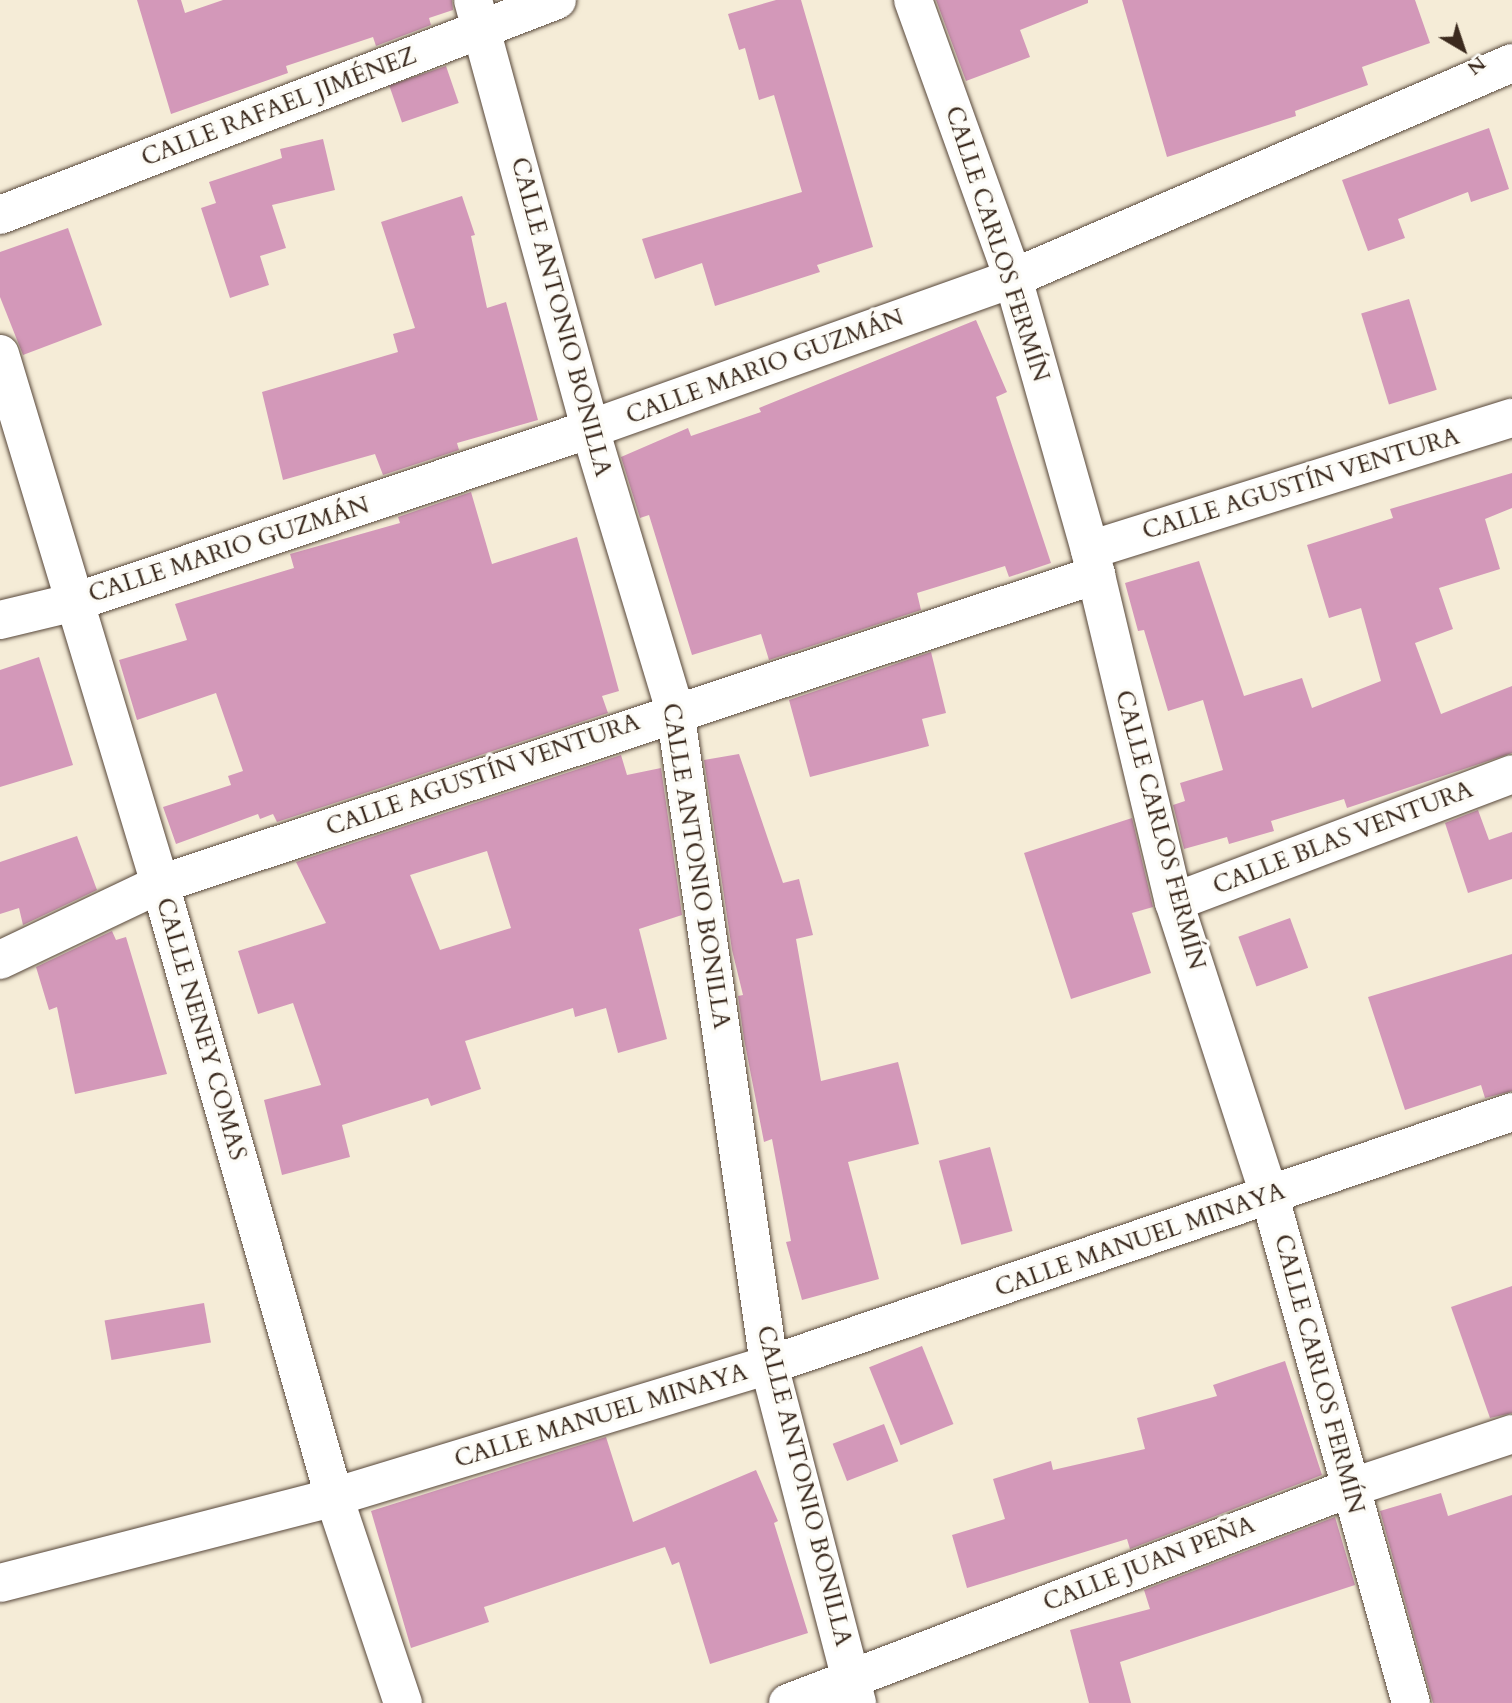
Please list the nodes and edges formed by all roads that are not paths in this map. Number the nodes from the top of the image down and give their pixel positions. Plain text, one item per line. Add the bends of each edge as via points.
1 (557, 0) edge
2 (913, 0) edge
3 (477, 14) edge
4 (1512, 63) edge
5 (0, 215) edge
6 (1013, 278) junction
7 (0, 354) edge
8 (1512, 418) edge
9 (590, 429) junction
10 (1093, 563) junction
11 (75, 602) junction
12 (0, 620) edge
13 (675, 710) junction
14 (1512, 774) edge
15 (160, 884) junction
16 (1174, 902) junction
17 (0, 960) edge
18 (1512, 1112) edge
19 (1270, 1197) junction
20 (769, 1365) junction
21 (1512, 1434) edge
22 (1350, 1488) junction
23 (334, 1497) junction
24 (0, 1583) edge
25 (854, 1690) edge
26 (403, 1703) edge
27 (788, 1703) edge
28 (1411, 1703) edge

1 - 3 street, CALLE RAFAEL JIMÉNEZ
2 - 6 street, CALLE CARLOS FERMÍN
3 - 5 street, CALLE RAFAEL JIMÉNEZ
3 - 9 street, CALLE ANTONIO BONILLA
4 - 6 street, CALLE MARIO GUZMÁN
6 - 9 street, CALLE MARIO GUZMÁN
6 - 10 street, CALLE CARLOS FERMÍN
7 - 11 street, CALLE NENEY COMAS
8 - 10 street, CALLE AGUSTÍN VENTURA
9 - 11 street, CALLE MARIO GUZMÁN
9 - 13 street, CALLE ANTONIO BONILLA
10 - 13 street, CALLE AGUSTÍN VENTURA
10 - 16 street, CALLE CARLOS FERMÍN
11 - 12 street, CALLE MARIO GUZMÁN
11 - 15 street, CALLE NENEY COMAS
13 - 15 street, CALLE AGUSTÍN VENTURA
13 - 20 street, CALLE ANTONIO BONILLA
14 - 16 street, CALLE BLAS VENTURA
15 - 17 street, CALLE AGUSTÍN VENTURA
15 - 23 street, CALLE NENEY COMAS
16 - 19 street, CALLE CARLOS FERMÍN
18 - 19 street, CALLE MANUEL MINAYA
19 - 20 street, CALLE MANUEL MINAYA
19 - 22 street, CALLE CARLOS FERMÍN
20 - 23 street, CALLE MANUEL MINAYA
20 - 25 street, CALLE ANTONIO BONILLA
21 - 22 street, CALLE JUAN PEÑA
22 - 25 street, CALLE JUAN PEÑA
22 - 28 street, CALLE CARLOS FERMÍN
23 - 24 street, CALLE MANUEL MINAYA
23 - 26 street, CALLE NENEY COMAS
25 - 27 street, CALLE JUAN PEÑA

